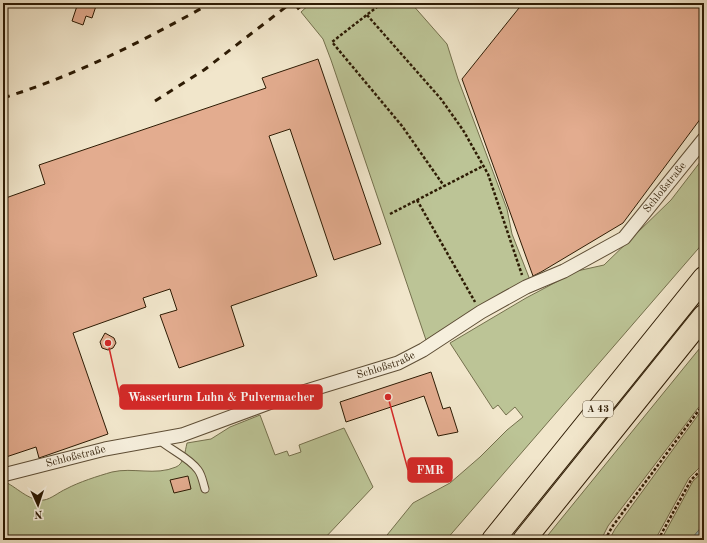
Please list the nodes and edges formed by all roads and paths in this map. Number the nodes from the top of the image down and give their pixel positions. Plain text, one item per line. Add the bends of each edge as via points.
1 (382, 3) edge
2 (367, 15) junction
3 (704, 139) edge
4 (483, 166) junction
5 (444, 186) junction
6 (417, 200) junction
7 (390, 214) dead end
8 (704, 278) edge
9 (526, 287) junction
10 (481, 312) junction
11 (704, 316) edge
12 (704, 406) edge
13 (158, 439) junction
14 (704, 467) edge
15 (3, 475) edge
16 (205, 488) dead end
17 (493, 540) edge
18 (524, 540) edge
19 (605, 540) edge
20 (658, 540) edge

1 - 2 path
2 - 4 path via 441,99 463,130
2 - 5 path via 332,42 402,126
3 - 9 street, Schloßstraße via 624,238 564,271
4 - 5 path
4 - 9 path via 488,174
5 - 6 path
6 - 7 path
6 - 10 path
8 - 17 highway, A 43
9 - 10 street, Schloßstraße
10 - 13 street, Schloßstraße via 423,350 398,363 274,401 182,435
11 - 18 highway, A 43
12 - 19 path via 612,527
13 - 15 street, Schloßstraße via 105,449
13 - 16 lane via 191,462 199,471
14 - 20 path via 691,480

